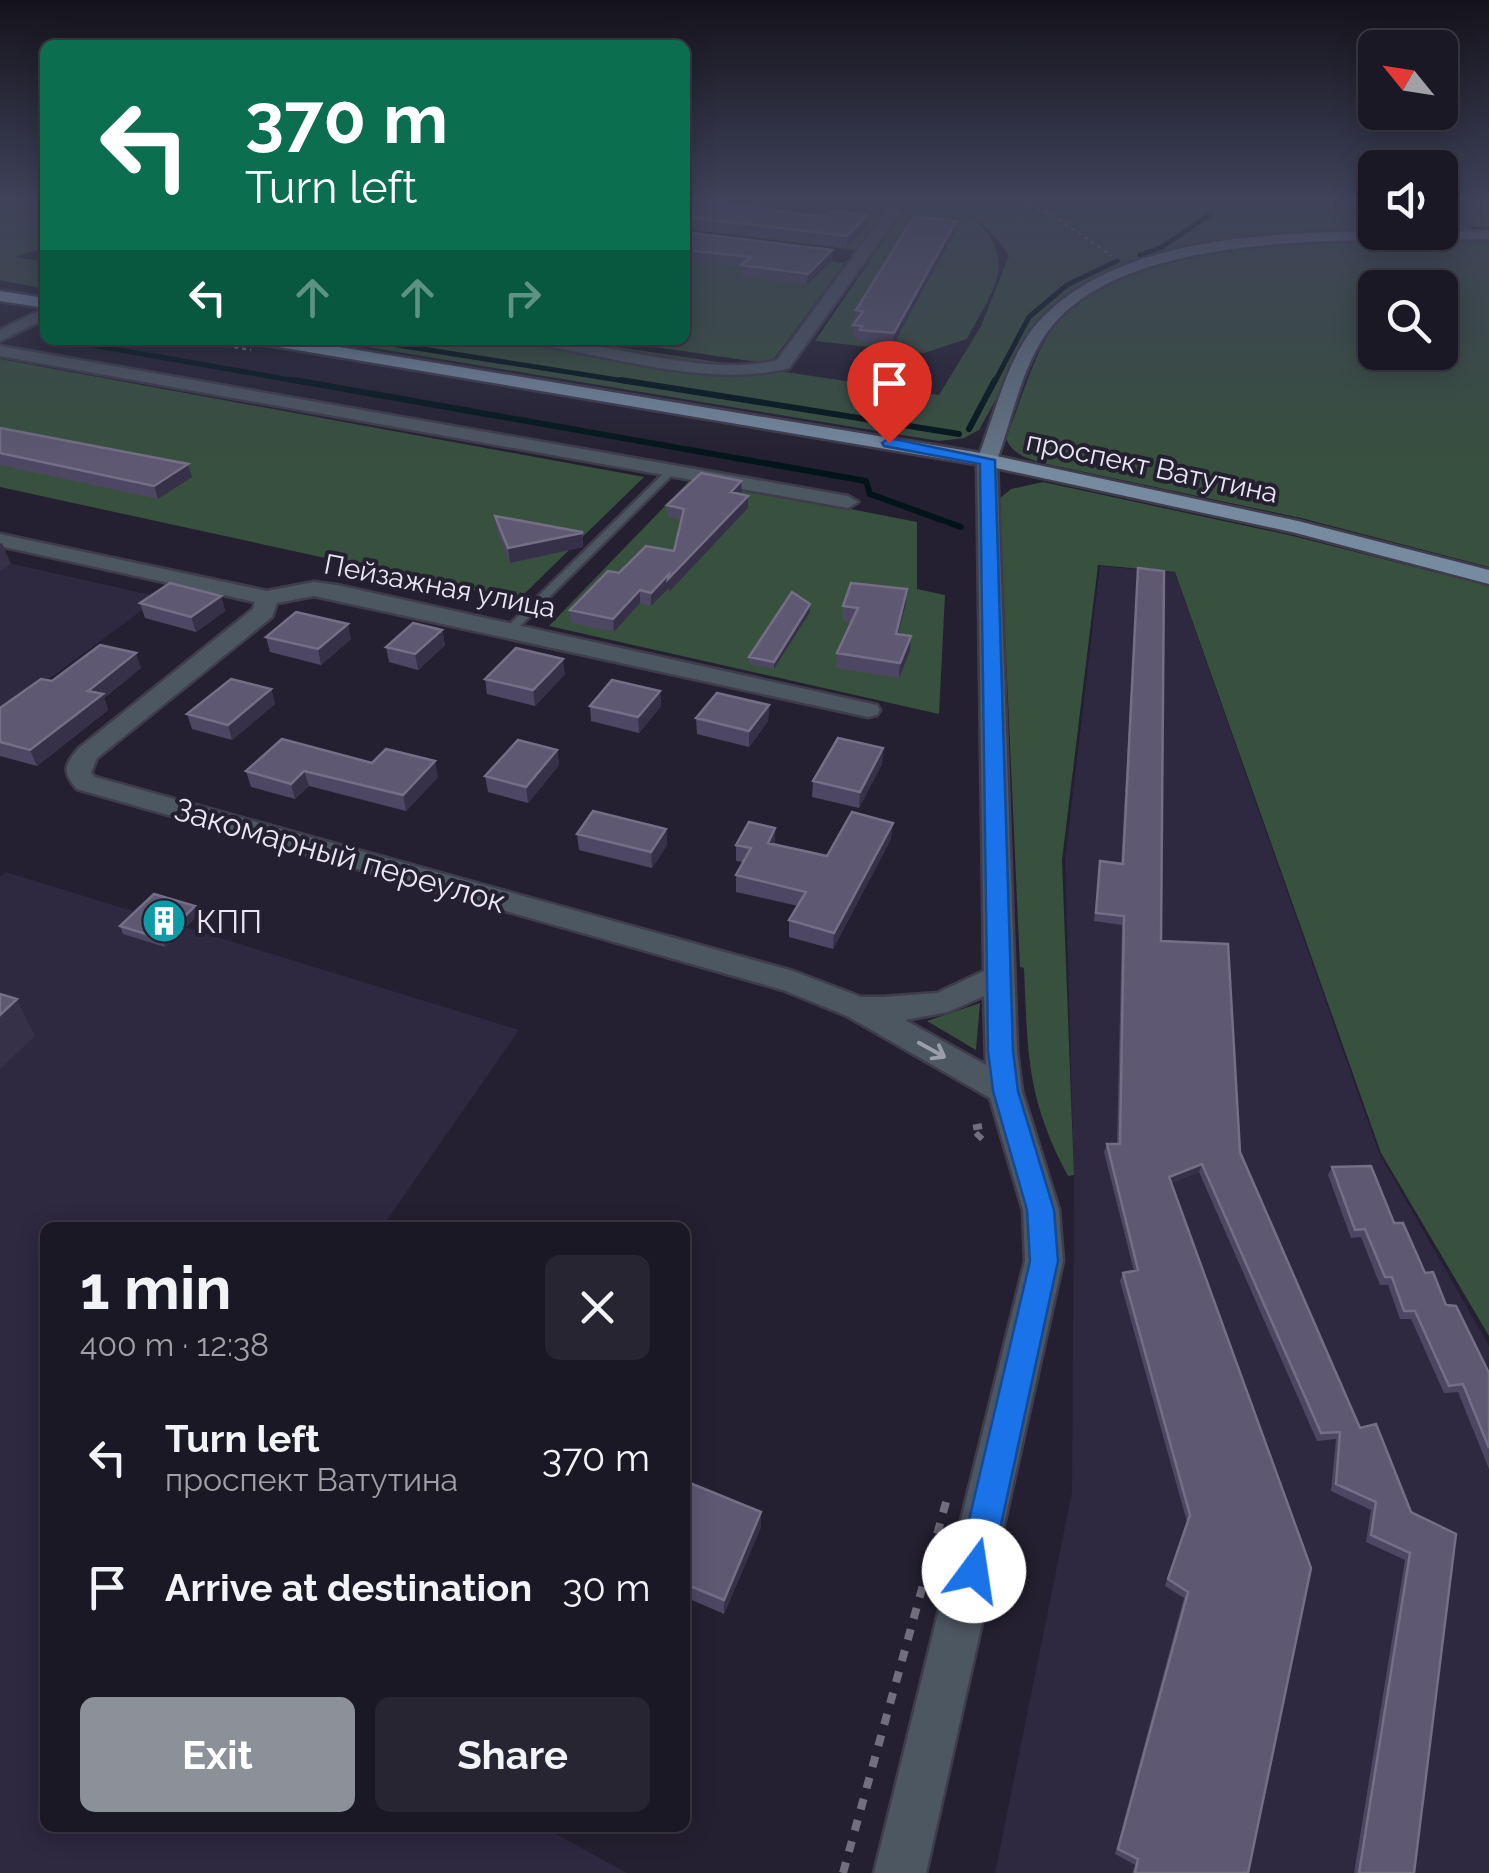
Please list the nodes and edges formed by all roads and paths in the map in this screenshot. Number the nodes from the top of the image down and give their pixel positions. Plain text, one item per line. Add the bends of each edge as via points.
1 (838, 287) edge
2 (1089, 287) edge
3 (0, 296) edge
4 (40, 303) edge
5 (40, 316) edge
6 (0, 336) edge
7 (297, 345) edge
8 (574, 345) edge
9 (0, 351) edge
10 (987, 460) junction
11 (670, 470) junction
12 (848, 502) dead end
13 (0, 540) edge
14 (1489, 577) edge
15 (267, 598) junction
16 (511, 629) junction
17 (868, 710) dead end
18 (999, 978) junction
19 (858, 1008) junction
20 (1010, 1105) junction
21 (990, 1146) dead end
22 (954, 1475) dead end
23 (843, 1873) edge
24 (900, 1873) edge

1 - 8 street via 783,364 757,372
2 - 10 street via 1048,321
3 - 4 main road
5 - 6 street
7 - 10 main road, проспект Ватутина
9 - 11 street
10 - 14 main road, проспект Ватутина via 1298,527
10 - 18 street
11 - 12 street
11 - 16 lane
13 - 15 street, Пейзажная улица
15 - 16 street, Пейзажная улица via 314,589
15 - 19 street, Закомарный переулок via 264,612 88,753 78,765 86,783 666,944
16 - 17 street, Пейзажная улица
18 - 19 street, Закомарный переулок via 917,1009
18 - 20 street
19 -> 20 street, Закомарный переулок
20 - 21 path via 970,1128
20 - 24 street via 1041,1210 1044,1261
22 - 23 path

